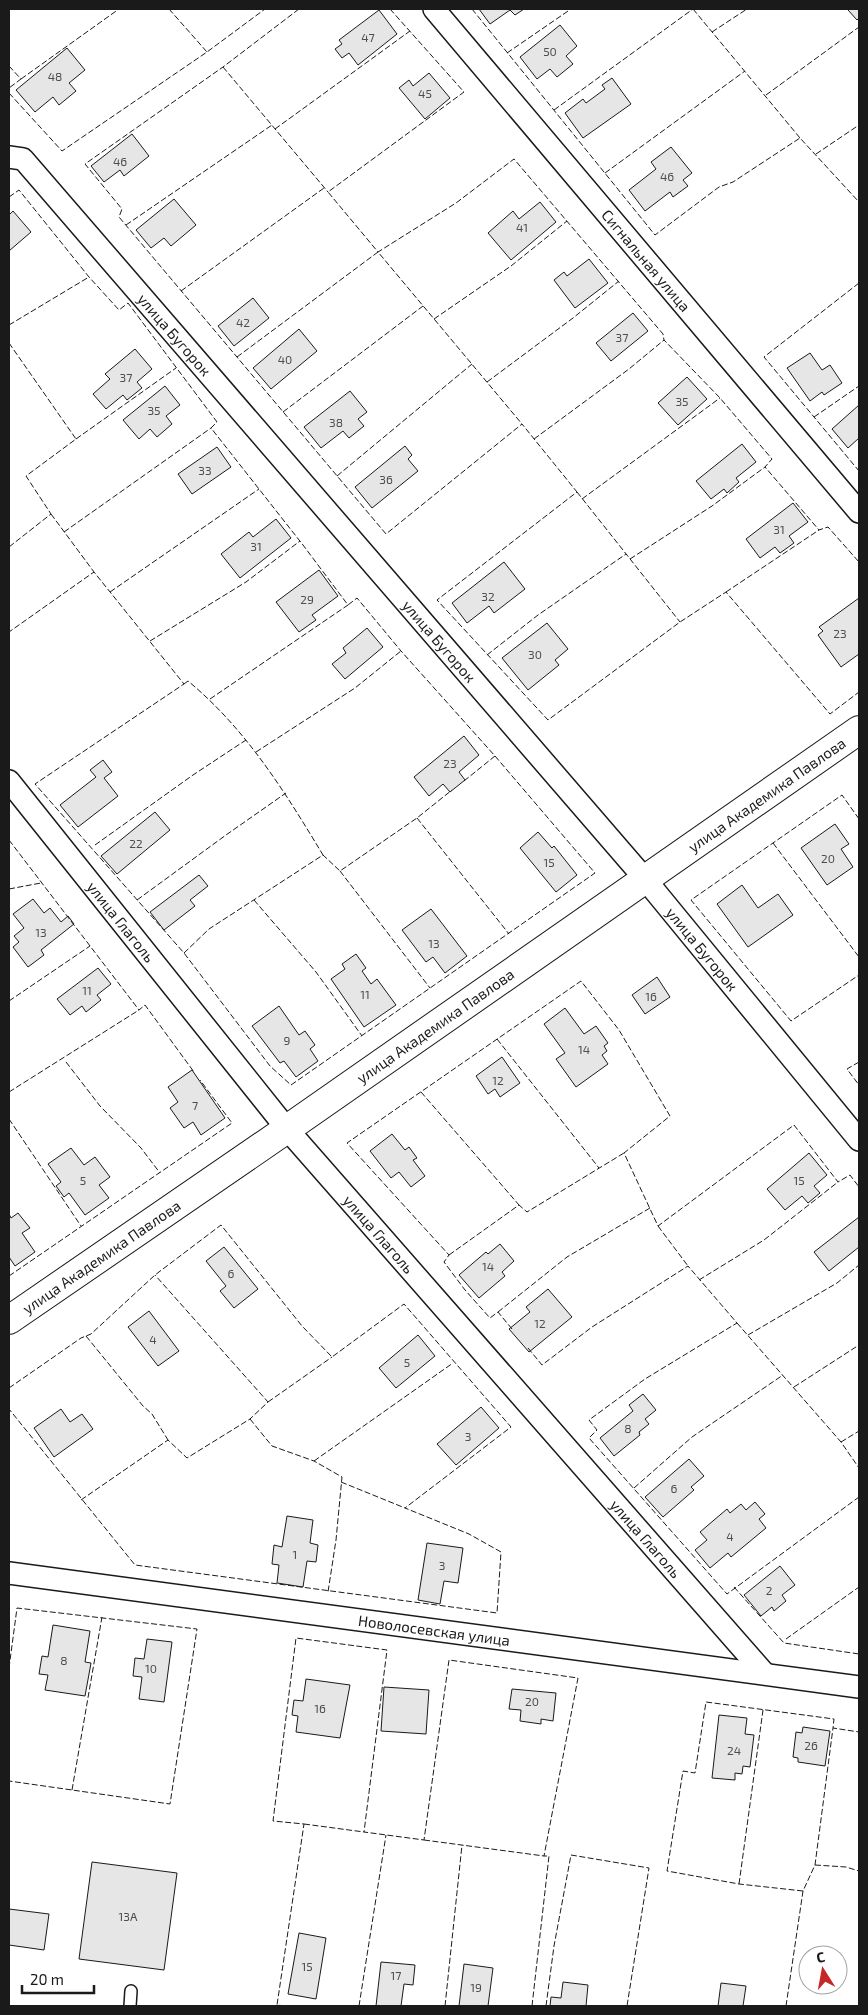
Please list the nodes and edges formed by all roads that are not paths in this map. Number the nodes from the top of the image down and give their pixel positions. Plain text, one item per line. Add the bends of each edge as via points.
1 (434, 9) edge
2 (9, 157) edge
3 (859, 512) edge
4 (859, 730) edge
5 (9, 781) edge
6 (645, 879) junction
7 (287, 1129) junction
8 (859, 1140) edge
9 (9, 1320) edge
10 (9, 1573) edge
11 (764, 1673) junction
12 (859, 1687) edge
13 (131, 1991) dead end
14 (130, 2006) edge

1 - 3 street, Сигнальная улица
2 - 6 street, улица Бугорок via 23,159
4 - 6 street, улица Академика Павлова
5 - 7 street, улица Глаголь
6 - 7 street, улица Академика Павлова
6 - 8 street, улица Бугорок
7 - 9 street, улица Академика Павлова
7 - 11 street, улица Глаголь
10 - 11 street, Новолосевская улица
11 - 12 street, Новолосевская улица
13 - 14 lane

